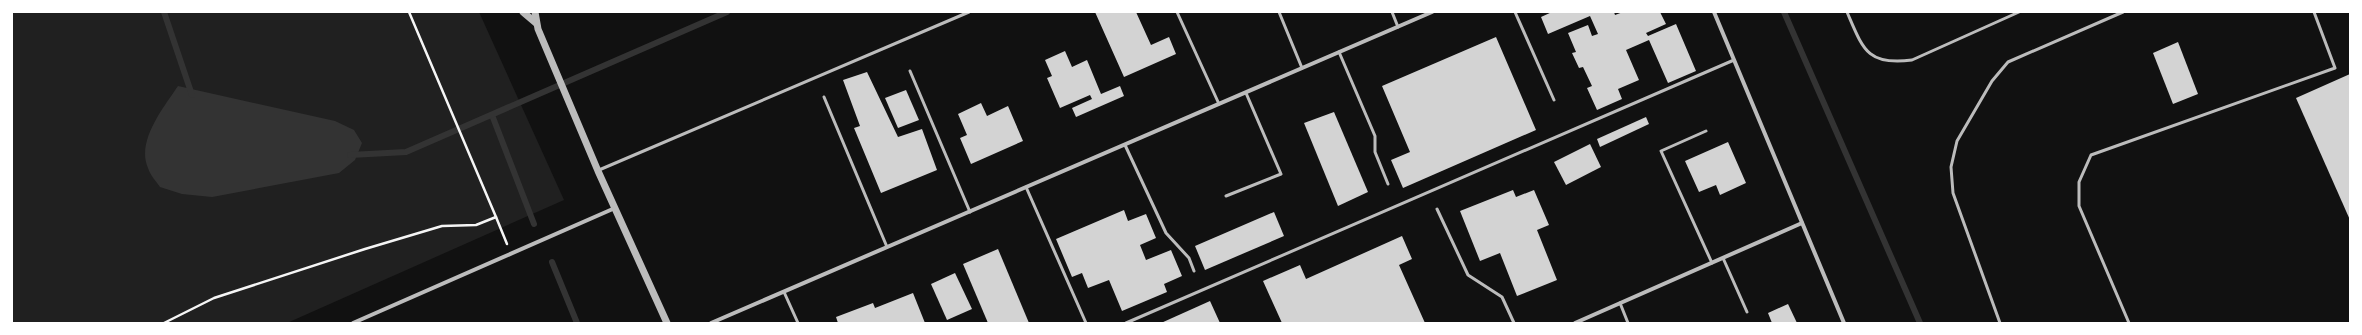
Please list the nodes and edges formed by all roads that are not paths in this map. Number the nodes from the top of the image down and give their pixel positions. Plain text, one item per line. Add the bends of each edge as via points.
1 (523, 12) edge
2 (535, 12) edge
3 (969, 12) edge
4 (1177, 12) edge
5 (1279, 12) edge
6 (1392, 12) edge
7 (1432, 12) edge
8 (1515, 12) edge
9 (1714, 12) edge
10 (1847, 12) edge
11 (2019, 12) edge
12 (2123, 12) edge
13 (2314, 12) edge
14 (537, 26) junction
15 (1398, 27) junction
16 (1339, 52) junction
17 (1734, 60) junction
18 (1302, 68) junction
19 (910, 71) dead end
20 (1246, 93) junction
21 (824, 97) dead end
22 (1554, 100) dead end
23 (1219, 104) junction
24 (1706, 131) dead end
25 (1125, 144) junction
26 (598, 171) junction
27 (1388, 184) dead end
28 (1026, 187) junction
29 (1226, 196) dead end
30 (615, 208) junction
31 (1436, 209) dead end
32 (970, 212) junction
33 (1802, 223) junction
34 (887, 247) junction
35 (1724, 258) junction
36 (1712, 263) junction
37 (1194, 271) dead end
38 (784, 292) junction
39 (1620, 303) junction
40 (1747, 312) dead end
41 (353, 323) edge
42 (667, 323) edge
43 (711, 323) edge
44 (798, 323) edge
45 (1086, 323) edge
46 (1126, 323) edge
47 (1514, 323) edge
48 (1575, 323) edge
49 (1628, 323) edge
50 (1844, 323) edge
51 (2000, 323) edge
52 (2129, 323) edge

1 - 14 street
2 - 14 street
3 - 26 lane
4 - 23 lane
5 - 18 lane
6 - 15 lane
7 - 15 street
8 - 22 lane
9 - 17 street
10 - 11 lane via 1861,44 1876,60 1895,62 1912,60
12 - 51 lane via 2008,62 1992,81 1957,141 1951,167 1953,193
13 - 52 lane via 2335,68 2091,156 2079,182 2079,206
14 - 26 street
15 - 16 street
16 - 18 street
16 - 27 lane via 1376,136 1376,152
17 - 33 street
17 - 46 lane
18 - 20 street
19 - 32 lane
20 - 23 street
20 - 29 lane via 1281,174
21 - 34 lane
23 - 25 street
24 - 36 lane via 1661,151
25 - 28 street
25 - 37 lane via 1166,233 1189,258
26 - 30 street
28 - 32 street
28 - 45 lane
30 - 41 street
30 - 42 street
31 - 47 lane via 1468,275 1502,297
32 - 34 street
33 - 35 street
33 - 50 street
34 - 38 street
35 - 36 street
35 - 40 lane
36 - 39 street
38 - 43 street
38 - 44 lane
39 - 48 street
39 - 49 lane

